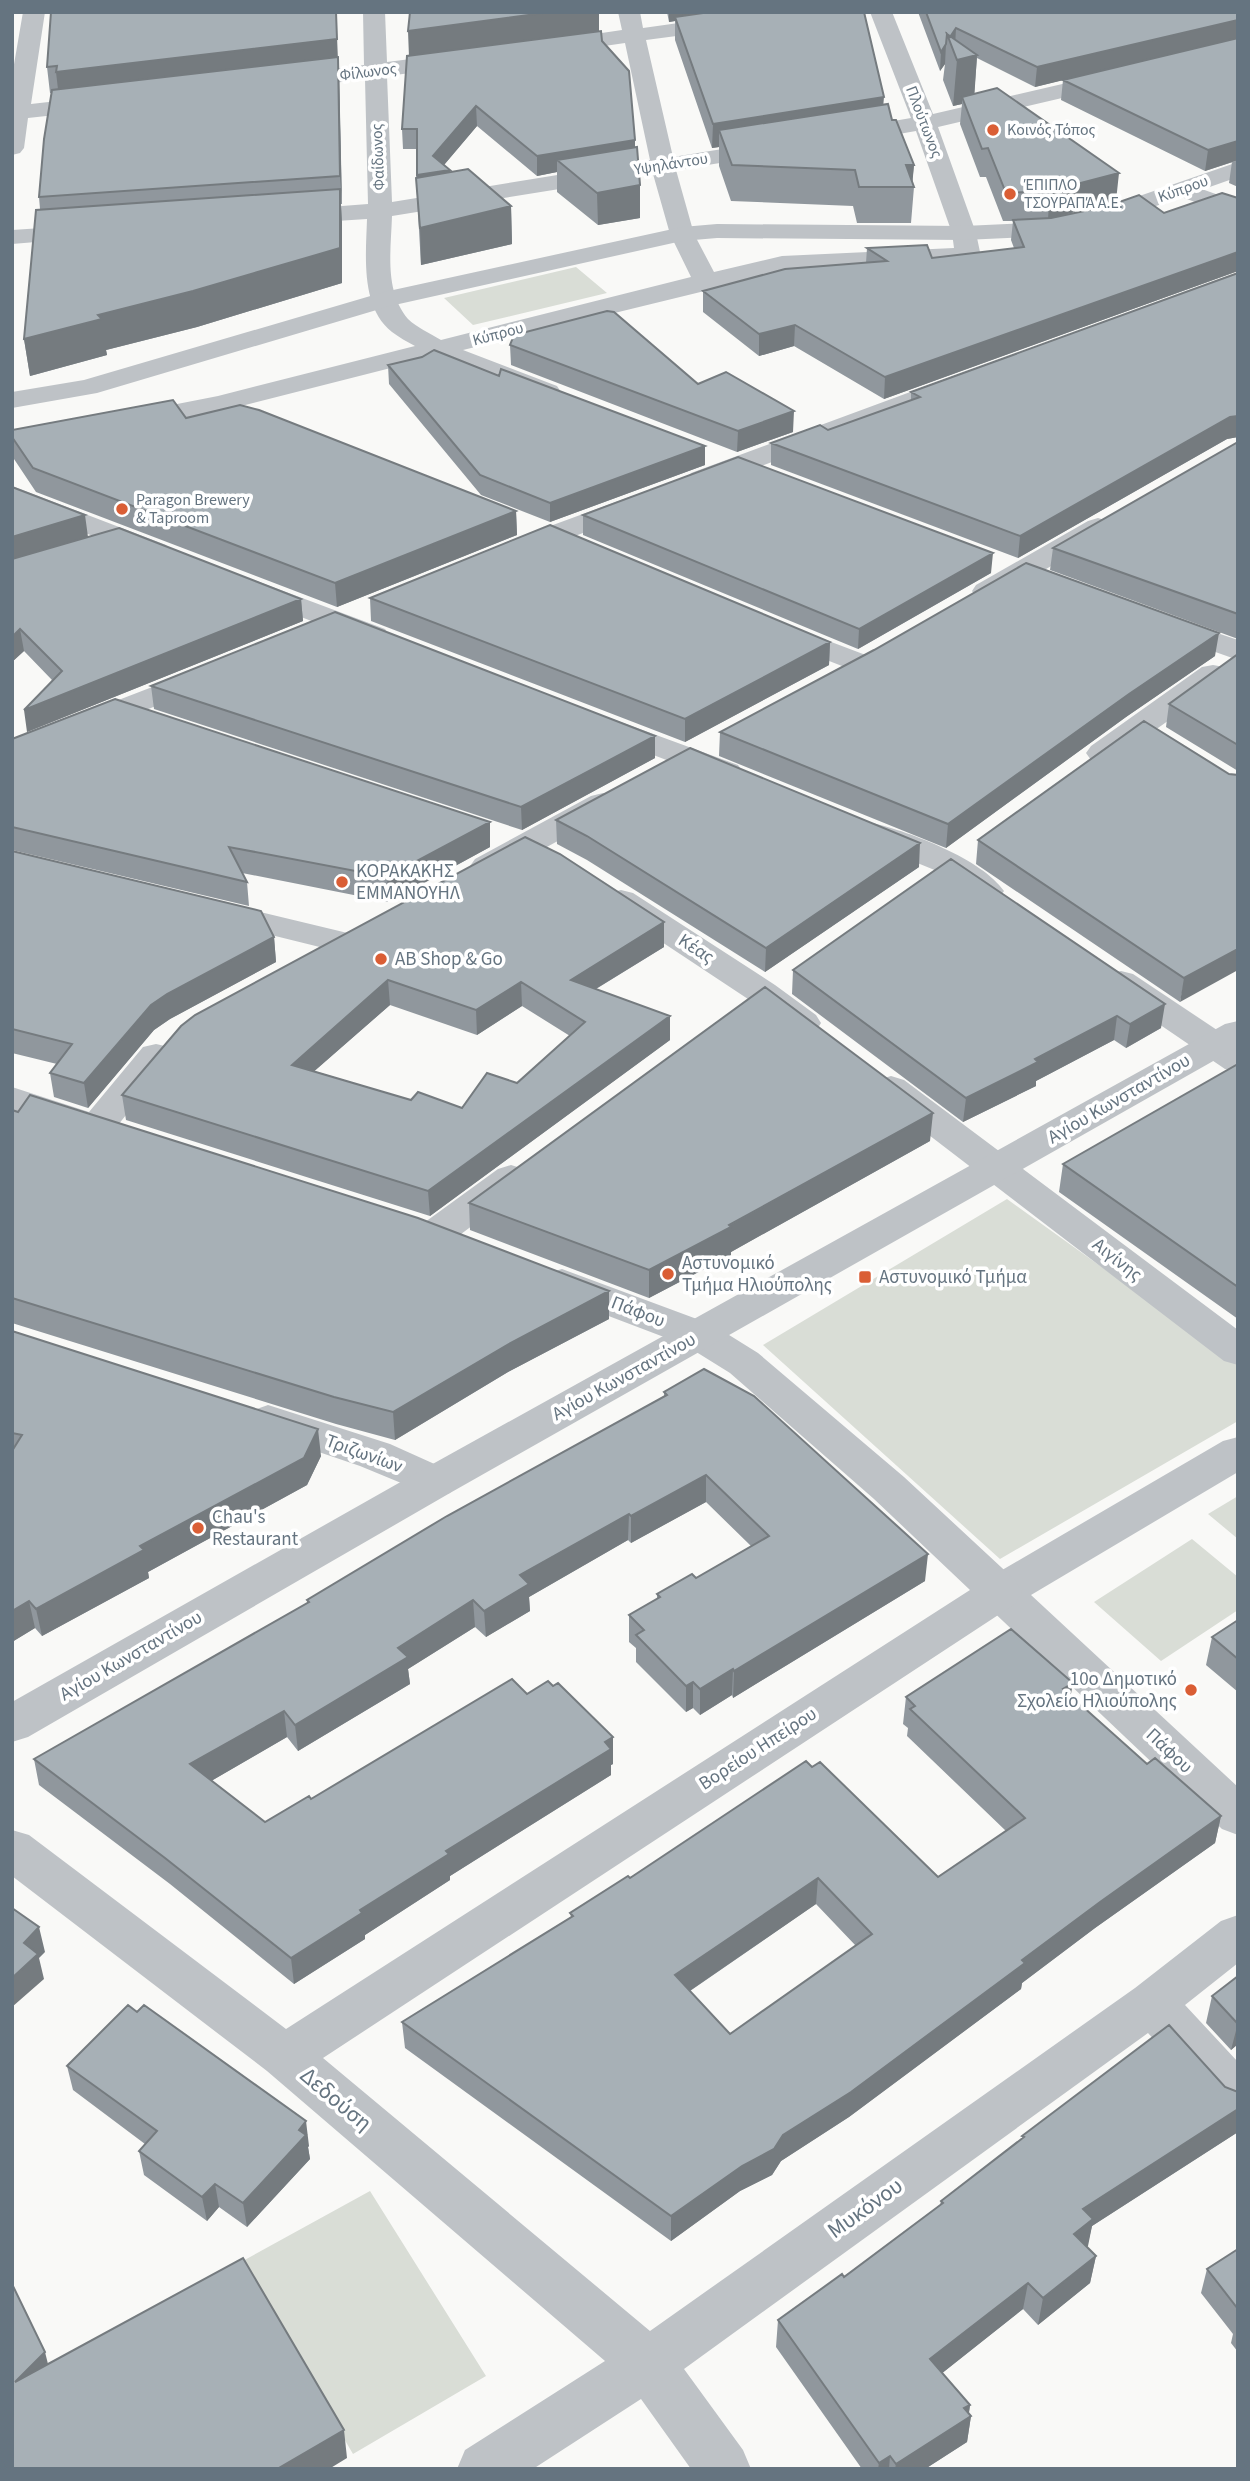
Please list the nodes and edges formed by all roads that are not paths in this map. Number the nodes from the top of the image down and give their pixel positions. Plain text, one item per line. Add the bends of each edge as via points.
1 (34, 12) edge
2 (374, 12) edge
3 (807, 12) edge
4 (881, 12) edge
5 (631, 24) edge
6 (524, 50) edge
7 (484, 56) edge
8 (374, 71) junction
9 (1135, 74) edge
10 (264, 84) edge
11 (127, 100) edge
12 (15, 113) edge
13 (925, 124) junction
14 (829, 139) edge
15 (787, 146) edge
16 (12, 148) edge
17 (663, 166) junction
18 (1238, 170) edge
19 (1185, 190) junction
20 (380, 211) junction
21 (1238, 211) edge
22 (271, 219) edge
23 (108, 230) edge
24 (964, 233) junction
25 (682, 234) junction
26 (12, 237) edge
27 (706, 281) junction
28 (384, 300) junction
29 (439, 350) junction
30 (981, 374) edge
31 (12, 400) edge
32 (576, 403) edge
33 (218, 404) junction
34 (266, 423) edge
35 (108, 425) edge
36 (702, 451) edge
37 (740, 465) junction
38 (778, 480) edge
39 (13, 496) edge
40 (1129, 510) edge
41 (513, 520) edge
42 (550, 535) junction
43 (122, 538) junction
44 (85, 549) edge
45 (589, 551) edge
46 (982, 558) edge
47 (487, 560) edge
48 (184, 562) edge
49 (1020, 572) junction
50 (222, 577) edge
51 (1057, 585) edge
52 (373, 605) edge
53 (962, 605) edge
54 (1147, 618) edge
55 (335, 620) junction
56 (757, 621) edge
57 (297, 636) edge
58 (400, 645) edge
59 (1238, 651) edge
60 (1238, 657) edge
61 (222, 668) edge
62 (825, 683) edge
63 (121, 711) junction
64 (582, 716) edge
65 (160, 724) edge
66 (1139, 726) junction
67 (721, 738) dead end
68 (1172, 747) edge
69 (12, 752) edge
70 (686, 757) junction
71 (1072, 775) edge
72 (756, 784) edge
73 (846, 821) edge
74 (487, 832) edge
75 (526, 845) junction
76 (960, 856) junction
77 (562, 863) edge
78 (467, 878) edge
79 (597, 884) edge
80 (916, 887) edge
81 (187, 904) edge
82 (1015, 910) edge
83 (313, 961) edge
84 (1093, 963) edge
85 (774, 985) junction
86 (731, 1017) edge
87 (177, 1035) edge
88 (831, 1043) edge
89 (1230, 1046) edge
90 (864, 1068) edge
91 (12, 1099) edge
92 (97, 1126) junction
93 (136, 1138) edge
94 (534, 1162) edge
95 (999, 1168) junction
96 (396, 1222) edge
97 (435, 1234) junction
98 (473, 1248) edge
99 (523, 1268) edge
100 (699, 1335) junction
101 (1238, 1351) edge
102 (232, 1409) edge
103 (1238, 1452) edge
104 (435, 1482) junction
105 (1000, 1592) junction
106 (12, 1724) edge
107 (1238, 1815) edge
108 (12, 1849) edge
109 (1238, 1935) edge
110 (1152, 2003) junction
111 (285, 2056) junction
112 (1238, 2097) edge
113 (648, 2364) junction
114 (484, 2469) edge
115 (724, 2469) edge

1 - 12 street
2 - 8 street, Φαίδωνος
3 - 5 street
4 - 13 street, Πλούτωνος
5 - 6 street
5 - 17 street
7 - 8 street, Φίλωνος
8 - 10 street, Φίλωνος
8 - 20 street, Φαίδωνος
9 - 13 street
11 - 12 street
12 - 16 street
13 - 14 street
13 - 24 street, Πλούτωνος
15 - 17 street, Υψηλάντου
17 - 20 street, Υψηλάντου
17 - 25 street
18 - 19 street, Κύπρου
19 - 21 street
19 - 24 street, Κύπρου via 1096,219 1048,229
20 - 22 street, Υψηλάντου
20 - 28 street, Φαίδωνος via 378,276
23 - 26 street
24 - 25 street, Κύπρου
24 - 27 street, Κύπρου via 965,255 782,264
25 - 27 street
25 - 28 street, Κύπρου
27 - 29 street, Κύπρου
28 - 29 street via 400,326
28 - 31 street, Κύπρου via 87,387
29 - 32 street
29 - 33 street, Κύπρου
30 - 37 street
33 - 34 street
33 - 35 street, Κύπρου
36 - 37 street
37 - 38 street
37 - 42 street
39 - 43 street
40 - 49 street
41 - 42 street
42 - 45 street
42 - 47 street
43 - 44 street
43 - 48 street
46 - 49 street
49 - 51 street
49 - 53 street
50 - 55 street
52 - 55 street
54 - 59 street
55 - 57 street
55 - 58 street
56 - 62 street via 871,658
60 - 66 street
61 - 63 street
63 - 65 street
63 - 69 street
64 - 70 street
66 - 68 street
66 - 71 street
67 - 70 street
70 - 72 street
70 - 75 street
73 - 76 street
74 - 75 street
75 - 77 street
75 - 78 street
76 - 80 street
76 - 82 street
79 - 85 street, Κέας
81 - 83 street via 360,936
84 - 89 street
85 - 86 street
85 - 88 street, Κέας
87 - 92 street
89 - 95 street, Αγίου Κωνσταντίνου
90 - 95 street
91 - 92 street
92 - 93 street
94 - 97 street
95 - 100 street, Αγίου Κωνσταντίνου
95 - 101 street, Αιγίνης
96 - 97 street
97 - 98 street
99 - 100 street, Πάφου
100 - 104 street, Αγίου Κωνσταντίνου
100 - 105 street, Πάφου via 744,1363 889,1488
102 - 104 street, Τριζωνίων via 375,1455
103 - 105 street, Βορείου Ηπείρου
104 - 106 street, Αγίου Κωνσταντίνου
105 - 107 street, Πάφου
105 - 111 street, Βορείου Ηπείρου
108 - 111 street, Δεδούση
109 - 110 street, Μυκόνου
110 - 112 street
110 - 113 street, Μυκόνου
111 - 113 street, Δεδούση
113 - 114 street, Μυκόνου
113 - 115 street, Δεδούση

